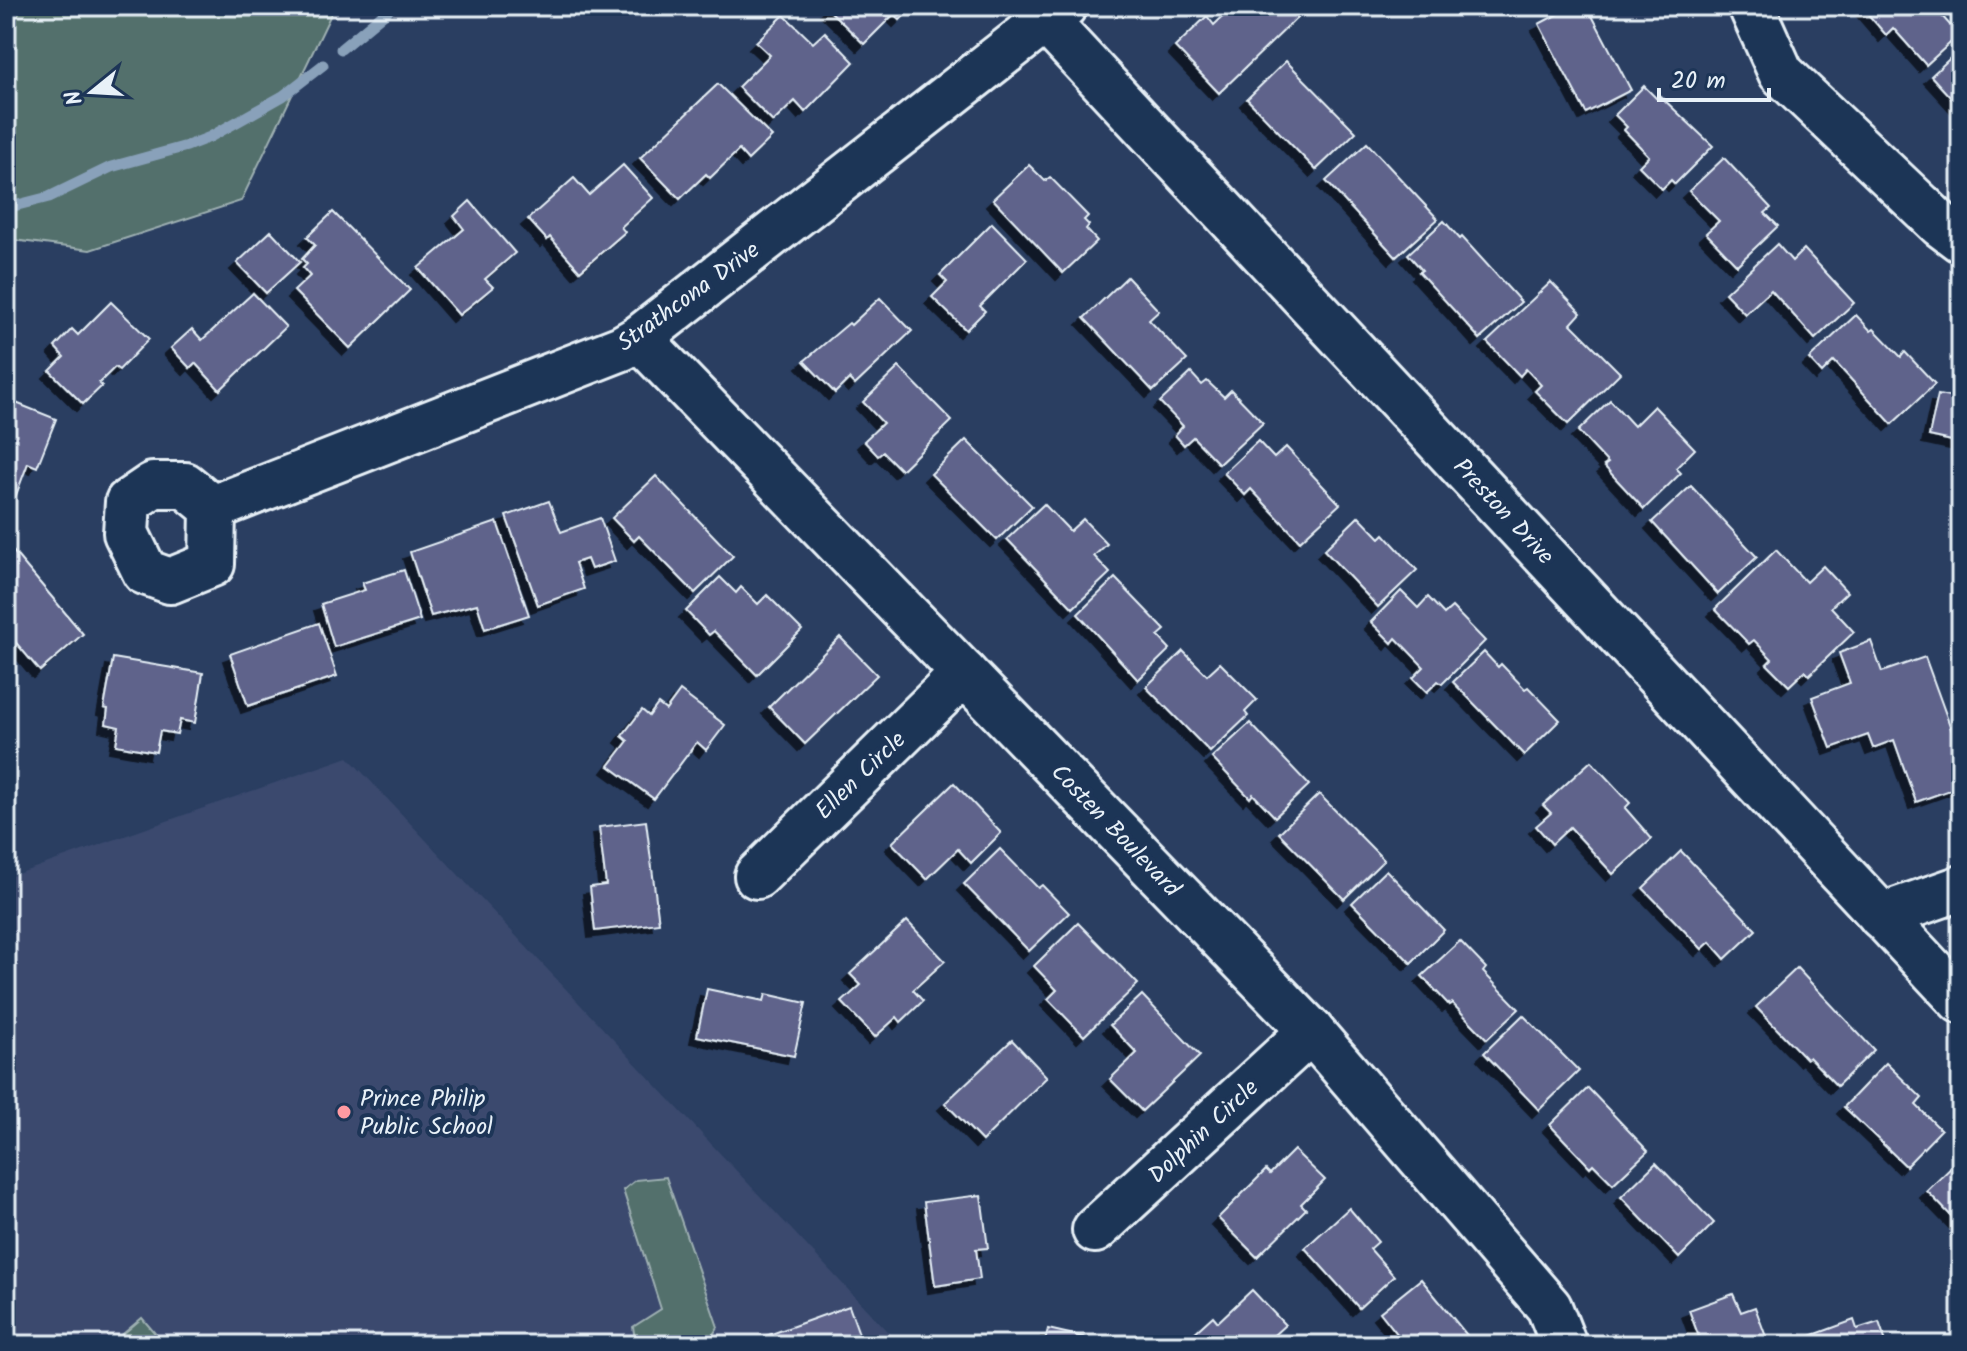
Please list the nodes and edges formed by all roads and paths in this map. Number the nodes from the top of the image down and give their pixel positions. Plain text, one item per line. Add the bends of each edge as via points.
1 (1751, 6) edge
2 (1055, 13) edge
3 (1961, 240) edge
4 (639, 338) junction
5 (213, 508) dead end
6 (964, 673) junction
7 (757, 876) dead end
8 (1961, 888) edge
9 (1881, 916) junction
10 (1961, 1001) edge
11 (1311, 1031) junction
12 (1095, 1230) dead end
13 (1564, 1345) edge

1 - 3 street via 1781,73
2 - 4 street, Strathcona Drive
2 - 9 street, Preston Drive
4 - 5 street, Strathcona Drive
4 - 6 street, Costen Boulevard
6 - 7 street, Ellen Circle
6 - 11 street, Costen Boulevard
8 - 9 street
9 - 10 street, Preston Drive
11 - 12 street, Dolphin Circle
11 - 13 street, Costen Boulevard via 1549,1307

